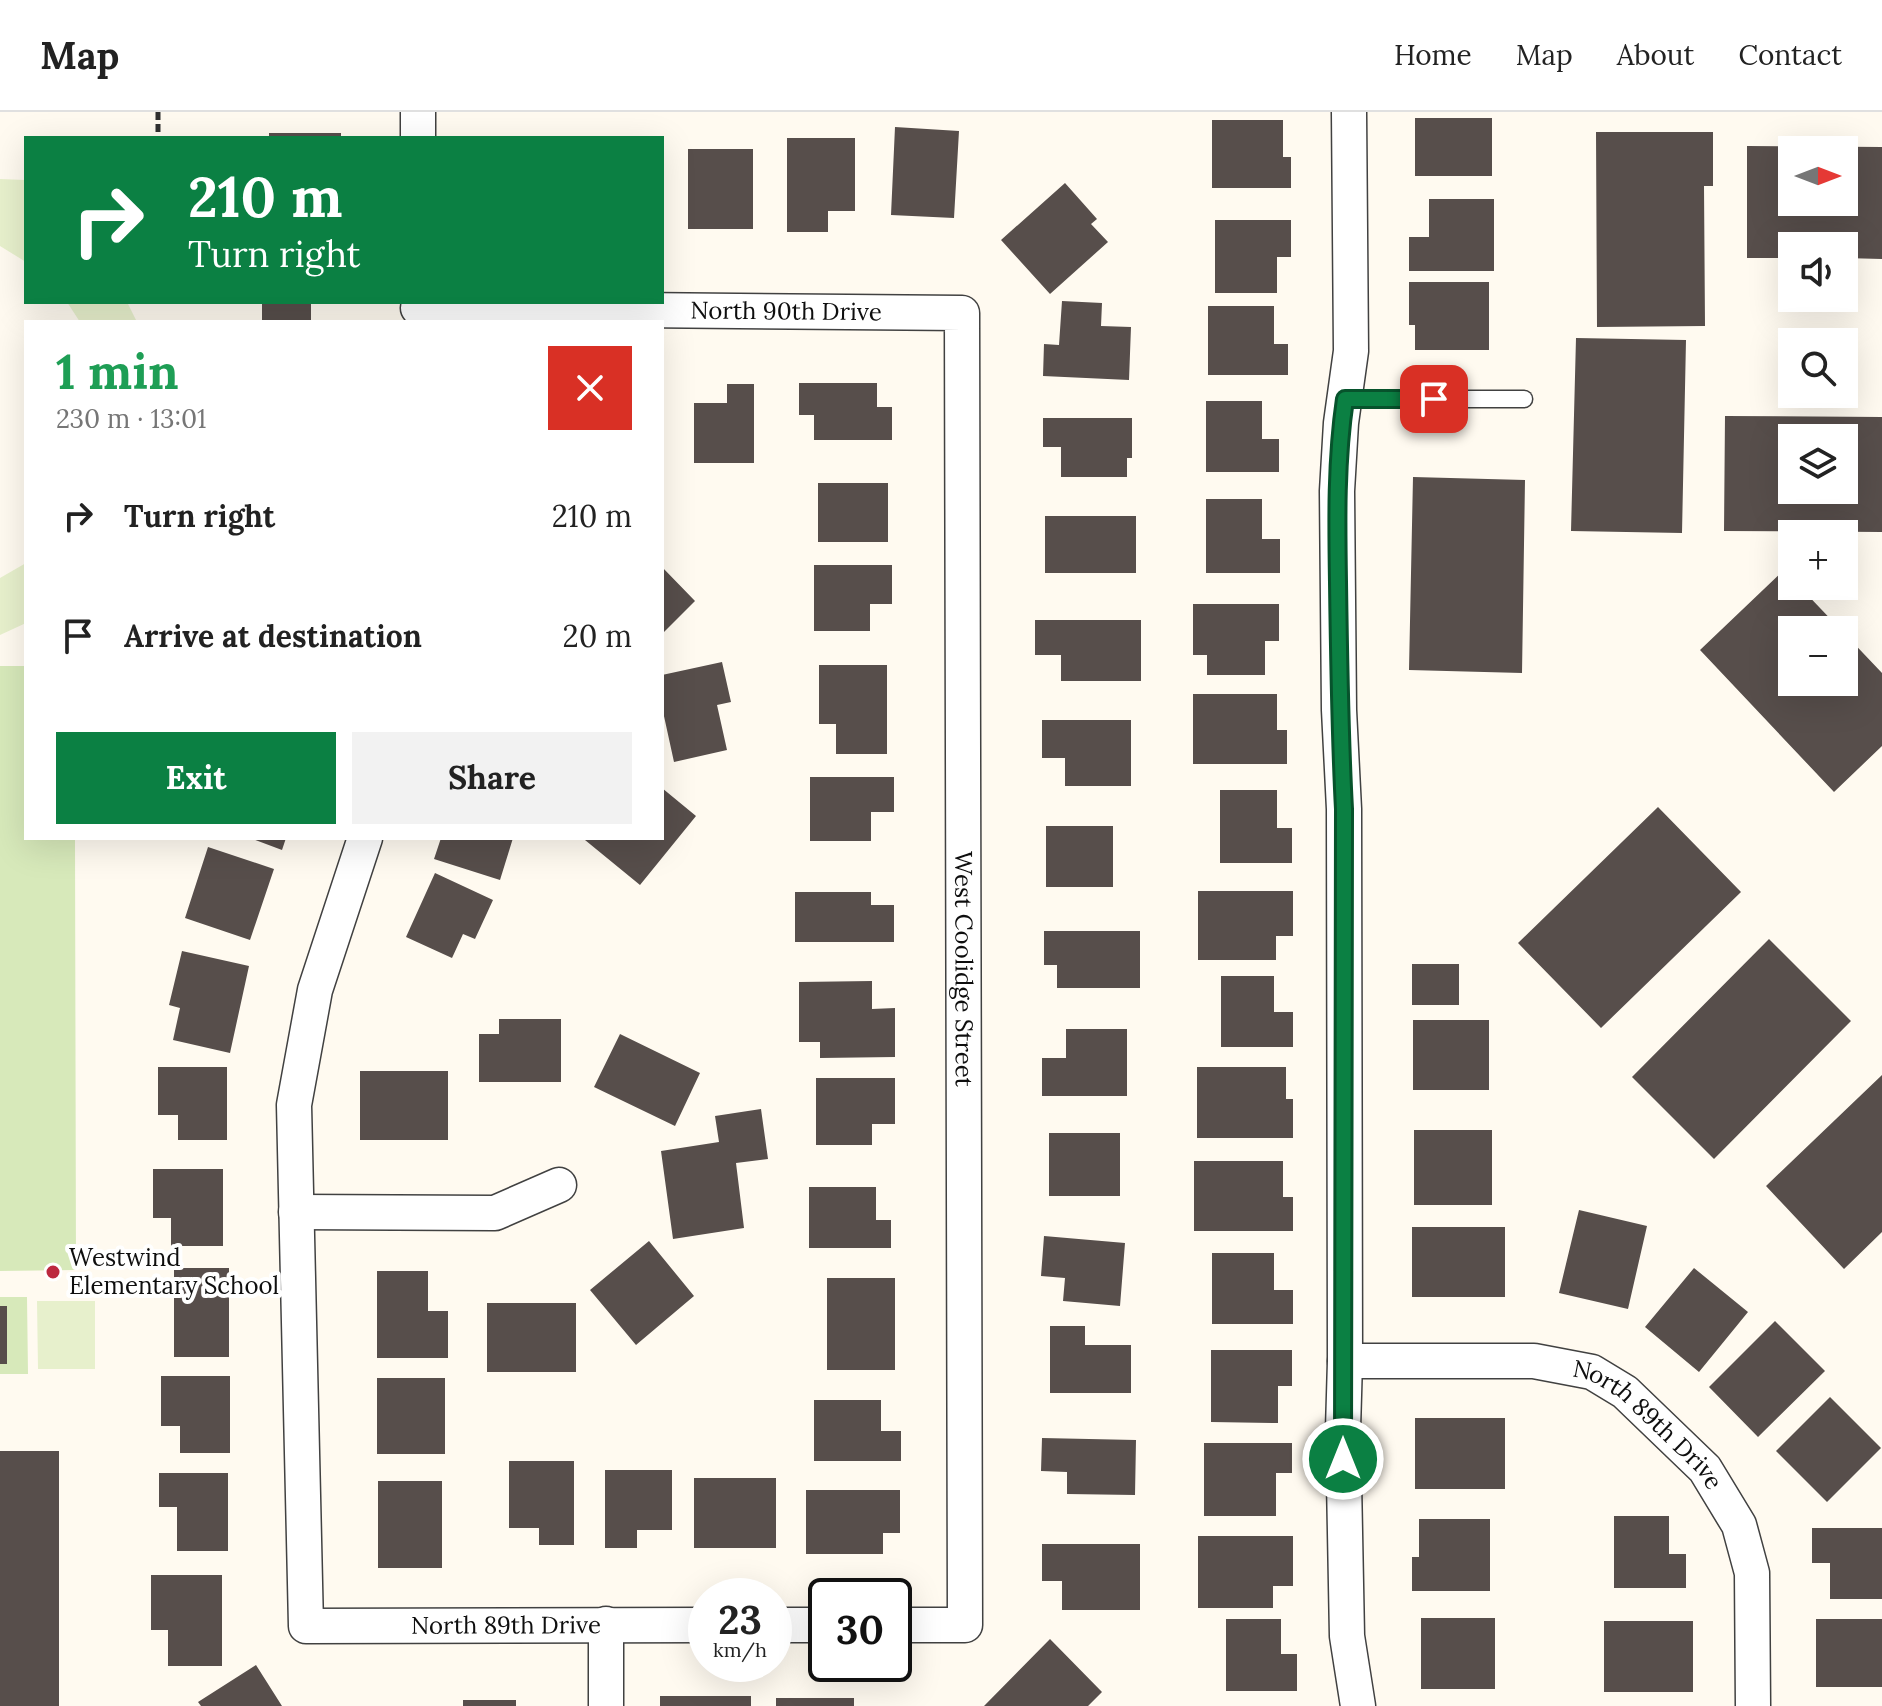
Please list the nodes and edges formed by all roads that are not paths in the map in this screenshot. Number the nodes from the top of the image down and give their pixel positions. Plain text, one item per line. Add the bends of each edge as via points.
1 (418, 112) edge
2 (1349, 112) edge
3 (418, 136) edge
4 (418, 311) edge
5 (962, 313) joint
6 (1345, 399) junction
7 (1524, 399) dead end
8 (364, 840) edge
9 (559, 1185) dead end
10 (296, 1212) junction
11 (1345, 1361) junction
12 (606, 1624) junction
13 (688, 1625) edge
14 (912, 1625) edge
15 (606, 1706) edge
16 (1358, 1706) edge
17 (1753, 1706) edge

1 - 3 street
2 - 6 street via 1351,351
4 - 5 street, North 90th Drive
5 - 14 street, West Coolidge Street via 965,1625
6 - 7 lane
6 - 11 street via 1337,491 1344,809
8 - 10 street via 315,990 294,1105
9 - 10 street via 495,1213
10 - 12 street, North 89th Drive via 306,1626
11 - 16 street via 1347,1636
11 - 17 street, North 89th Drive via 1534,1361 1592,1372 1625,1392 1705,1469 1739,1525 1752,1573
12 - 13 street, North 89th Drive
12 - 15 street

